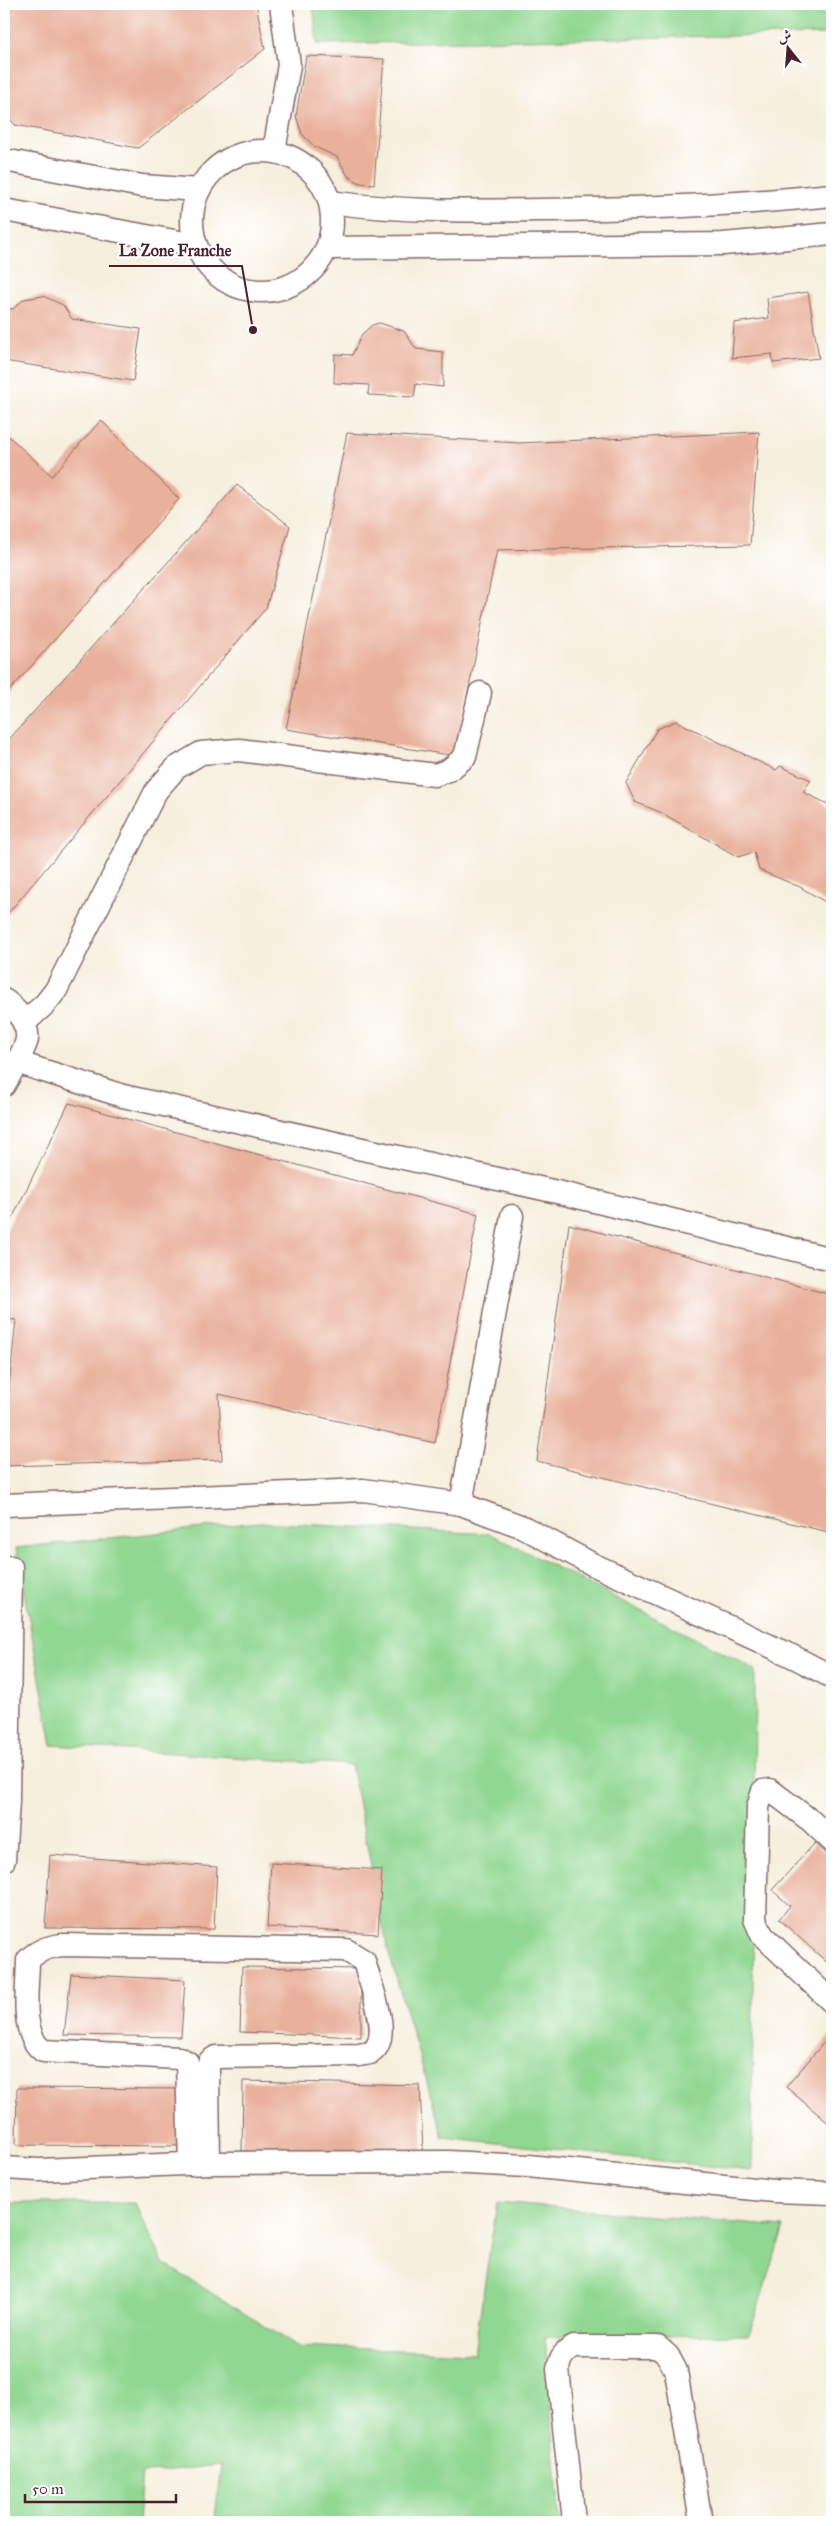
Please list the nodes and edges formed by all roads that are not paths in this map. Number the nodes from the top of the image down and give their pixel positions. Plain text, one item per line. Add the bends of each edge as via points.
1 (281, 4) edge
2 (274, 151) junction
3 (4, 160) edge
4 (198, 190) junction
5 (832, 195) edge
6 (330, 202) junction
7 (4, 210) edge
8 (832, 234) edge
9 (196, 245) junction
10 (327, 248) junction
11 (480, 693) dead end
12 (4, 1000) edge
13 (24, 1023) junction
14 (16, 1062) junction
15 (4, 1085) edge
16 (512, 1216) dead end
17 (832, 1259) edge
18 (461, 1504) junction
19 (4, 1506) edge
20 (11, 1566) dead end
21 (832, 1677) edge
22 (5, 1832) edge
23 (832, 1841) edge
24 (4, 1860) edge
25 (832, 2002) edge
26 (199, 2164) junction
27 (4, 2168) edge
28 (832, 2193) edge
29 (574, 2522) edge
30 (701, 2522) edge

1 - 2 street via 289,65
2 - 4 street via 252,151 230,158 212,172
2 - 6 street via 297,159 316,174
3 - 4 street via 142,186
4 - 9 street via 192,212 192,234
5 - 6 street via 610,210 458,211
6 - 10 street via 333,218
7 - 9 street
8 - 10 street via 723,244
9 - 10 street via 214,273 233,286 255,292 279,290 301,280 319,264
11 - 13 street via 465,757 449,770 435,775 239,750 201,753 176,768 156,790 56,990
12 - 13 street via 11,1004
13 - 14 street via 27,1039
14 - 15 street
14 - 17 street via 123,1096 557,1192
16 - 18 street
18 - 19 street via 363,1490
18 - 21 street via 523,1527 592,1564
20 - 22 street
22 - 24 street
23 - 25 street via 770,1790 763,1791 758,1807 755,1919 762,1935
26 - 26 street via 210,2060 216,2057 359,2055 371,2053 380,2042 382,2024 364,1961 346,1950 62,1945 35,1953 28,1960 28,2019 35,2045 43,2051 179,2058 187,2062
26 - 27 street via 40,2170
26 - 28 street via 448,2162
29 - 30 street via 558,2369 559,2360 574,2347 658,2348 668,2356 676,2371

